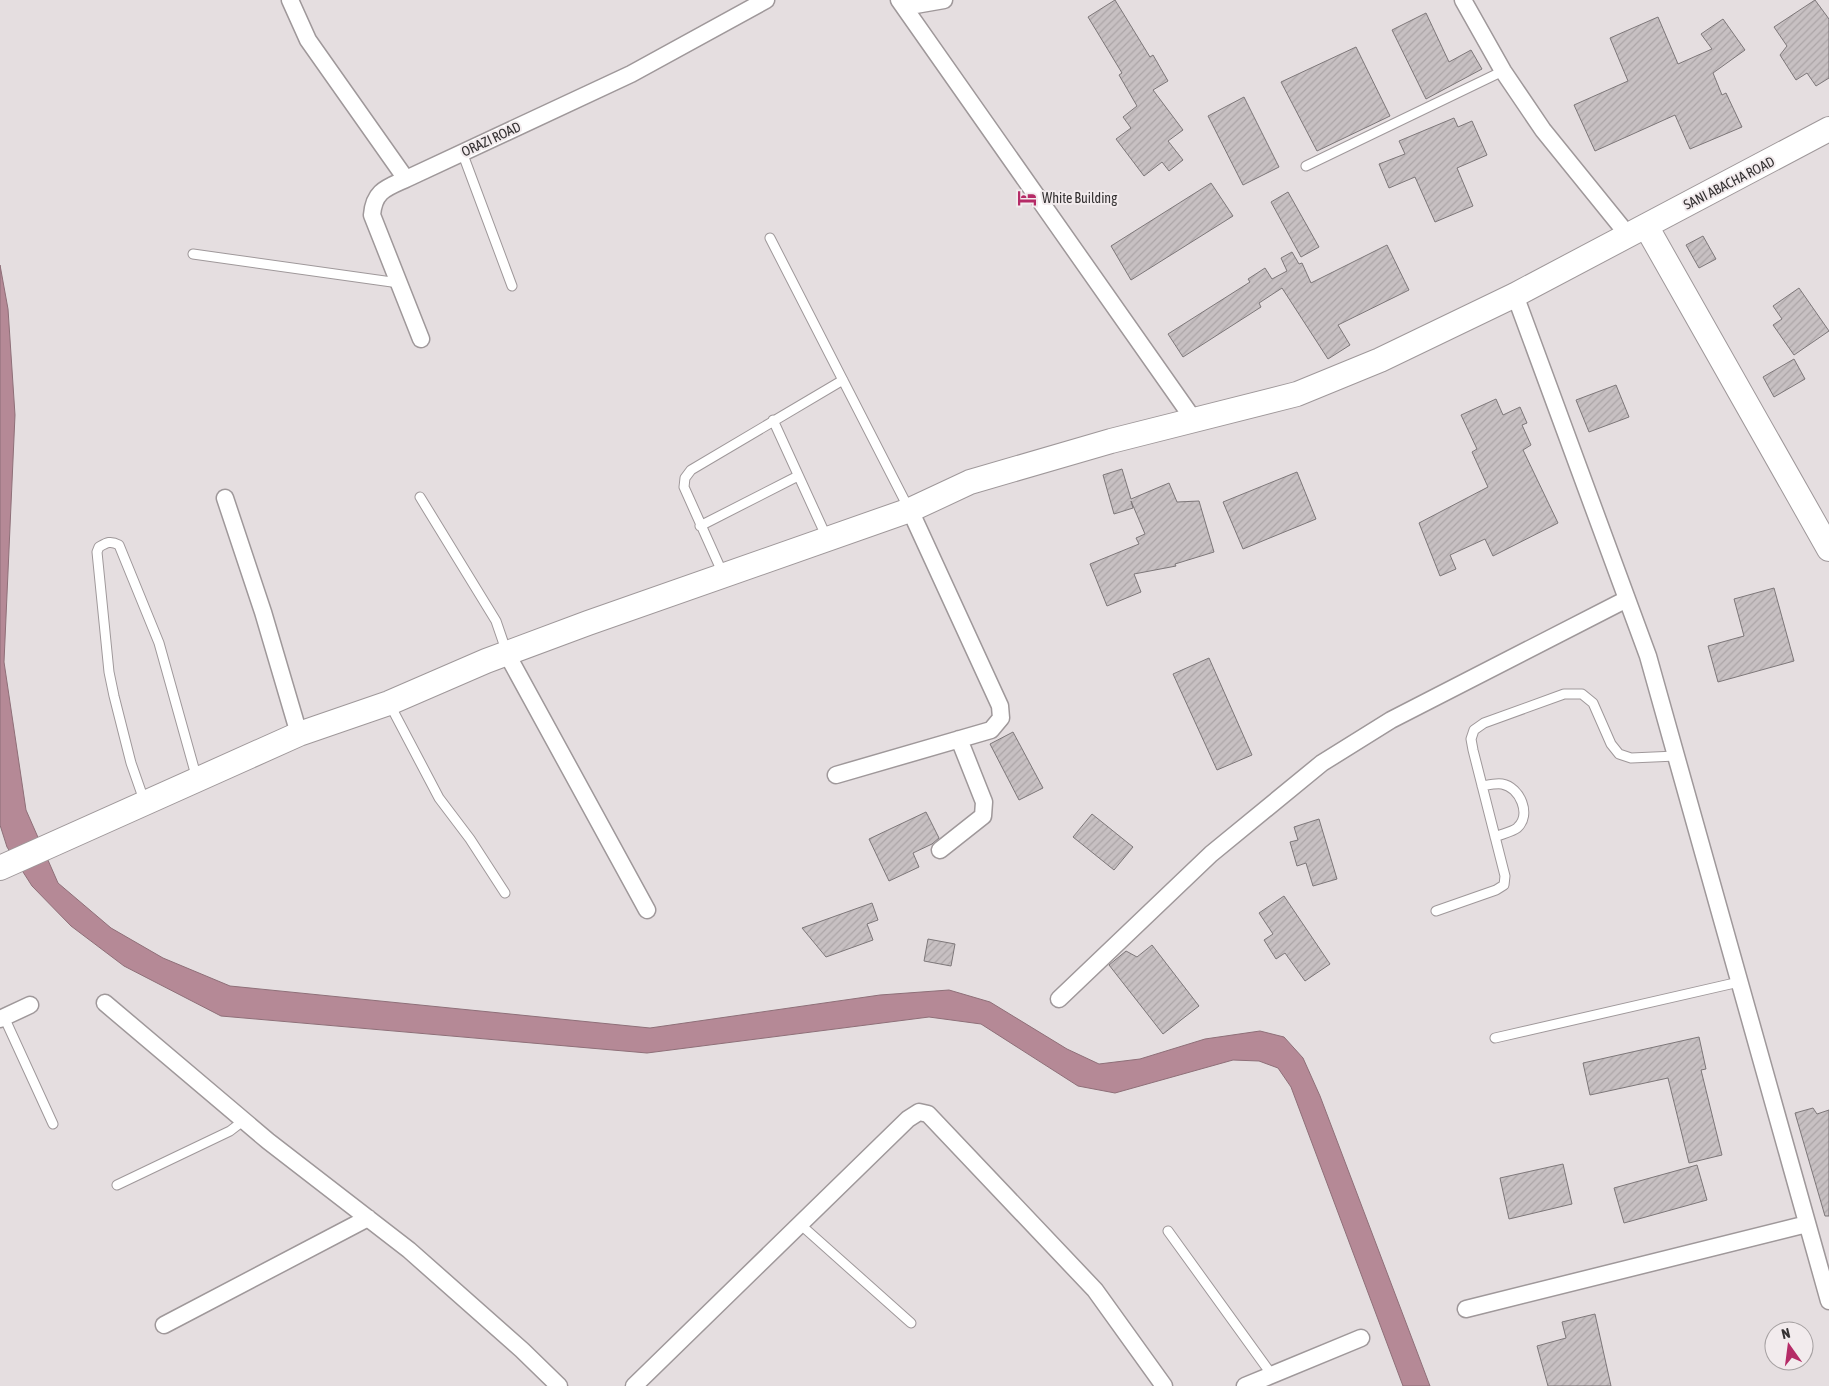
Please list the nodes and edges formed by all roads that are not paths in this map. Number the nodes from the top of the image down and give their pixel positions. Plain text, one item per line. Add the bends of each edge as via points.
1 (290, 0) edge
2 (766, 0) edge
3 (944, 0) edge
4 (1463, 0) edge
5 (901, 4) edge
6 (1503, 71) junction
7 (1829, 129) edge
8 (462, 152) junction
9 (1306, 166) dead end
10 (406, 179) junction
11 (1637, 230) junction
12 (770, 238) dead end
13 (193, 254) dead end
14 (398, 283) junction
15 (512, 286) dead end
16 (1514, 296) junction
17 (421, 339) dead end
18 (843, 380) junction
19 (773, 420) junction
20 (1194, 420) junction
21 (798, 476) junction
22 (420, 497) dead end
23 (224, 498) dead end
24 (910, 510) junction
25 (700, 526) junction
26 (828, 540) junction
27 (1829, 549) edge
28 (724, 576) junction
29 (1627, 599) junction
30 (508, 654) junction
31 (389, 702) junction
32 (299, 734) junction
33 (959, 739) junction
34 (1676, 756) junction
35 (836, 775) dead end
36 (197, 780) junction
37 (1482, 786) junction
38 (145, 803) junction
39 (1495, 837) junction
40 (940, 850) dead end
41 (6, 866) edge
42 (505, 893) dead end
43 (646, 910) dead end
44 (1436, 911) dead end
45 (1739, 982) junction
46 (1059, 1000) dead end
47 (104, 1004) dead end
48 (30, 1005) dead end
49 (2, 1018) edge
50 (1495, 1038) dead end
51 (243, 1120) junction
52 (53, 1124) dead end
53 (117, 1185) dead end
54 (368, 1218) junction
55 (1807, 1224) junction
56 (801, 1225) junction
57 (1168, 1231) dead end
58 (1829, 1301) edge
59 (1466, 1309) dead end
60 (911, 1323) dead end
61 (164, 1325) dead end
62 (1361, 1338) dead end
63 (1272, 1375) junction
64 (559, 1386) edge
65 (634, 1386) edge
66 (1164, 1386) edge
67 (1244, 1386) edge

1 - 10 street via 308,40
2 - 8 street, ORAZI ROAD via 631,74
3 - 5 street
4 - 6 street
5 - 20 street
6 - 9 lane
6 - 11 street via 1543,130
7 - 11 street, SANI ABACHA ROAD
8 - 10 street, ORAZI ROAD
8 - 15 lane
10 - 14 street, ORAZI ROAD via 383,190 373,202 372,215
11 - 16 street, SANI ABACHA ROAD
11 - 27 street
12 - 18 lane
13 - 14 lane
14 - 17 street, ORAZI ROAD
16 - 20 street, SANI ABACHA ROAD via 1380,360 1297,394
16 - 29 street
18 - 19 lane
18 - 24 lane
19 - 21 lane
19 - 25 lane via 691,470 685,478 684,487
20 - 24 street, SANI ABACHA ROAD via 970,482
21 - 25 lane
21 - 26 lane
22 - 30 lane via 496,622
23 - 32 street via 263,612
24 - 26 street, SANI ABACHA ROAD
24 - 33 street via 1000,706 1002,718 991,730
25 - 28 lane
26 - 28 street, SANI ABACHA ROAD
28 - 30 street, SANI ABACHA ROAD
29 - 34 street via 1648,656
29 - 46 street via 1391,720 1322,763 1211,854
30 - 31 street, SANI ABACHA ROAD
30 - 43 street
31 - 32 street, SANI ABACHA ROAD
31 - 42 lane via 439,798
32 - 36 street, SANI ABACHA ROAD
33 - 35 street
33 - 40 street via 984,802 982,816
34 - 37 lane via 1631,758 1619,754 1593,703 1582,694 1564,694 1484,723 1474,730 1471,740
34 - 45 street
36 - 38 street, SANI ABACHA ROAD
36 - 38 lane via 159,643 119,545 108,542 98,547 97,552 109,672 131,763
37 - 39 lane
37 - 39 lane via 1502,784 1510,787 1524,806 1524,818 1517,828
38 - 41 street, SANI ABACHA ROAD
39 - 44 lane via 1505,876 1504,885
45 - 50 lane
45 - 55 street
47 - 51 street
48 - 49 street
49 - 52 lane
51 - 53 lane via 230,1131
51 - 54 street
54 - 61 street
54 - 64 street via 410,1250
55 - 58 street
55 - 59 street
56 - 60 lane
56 - 65 street
56 - 66 street via 908,1118 919,1112 928,1114 1095,1290
57 - 63 lane
62 - 63 street
63 - 67 street

